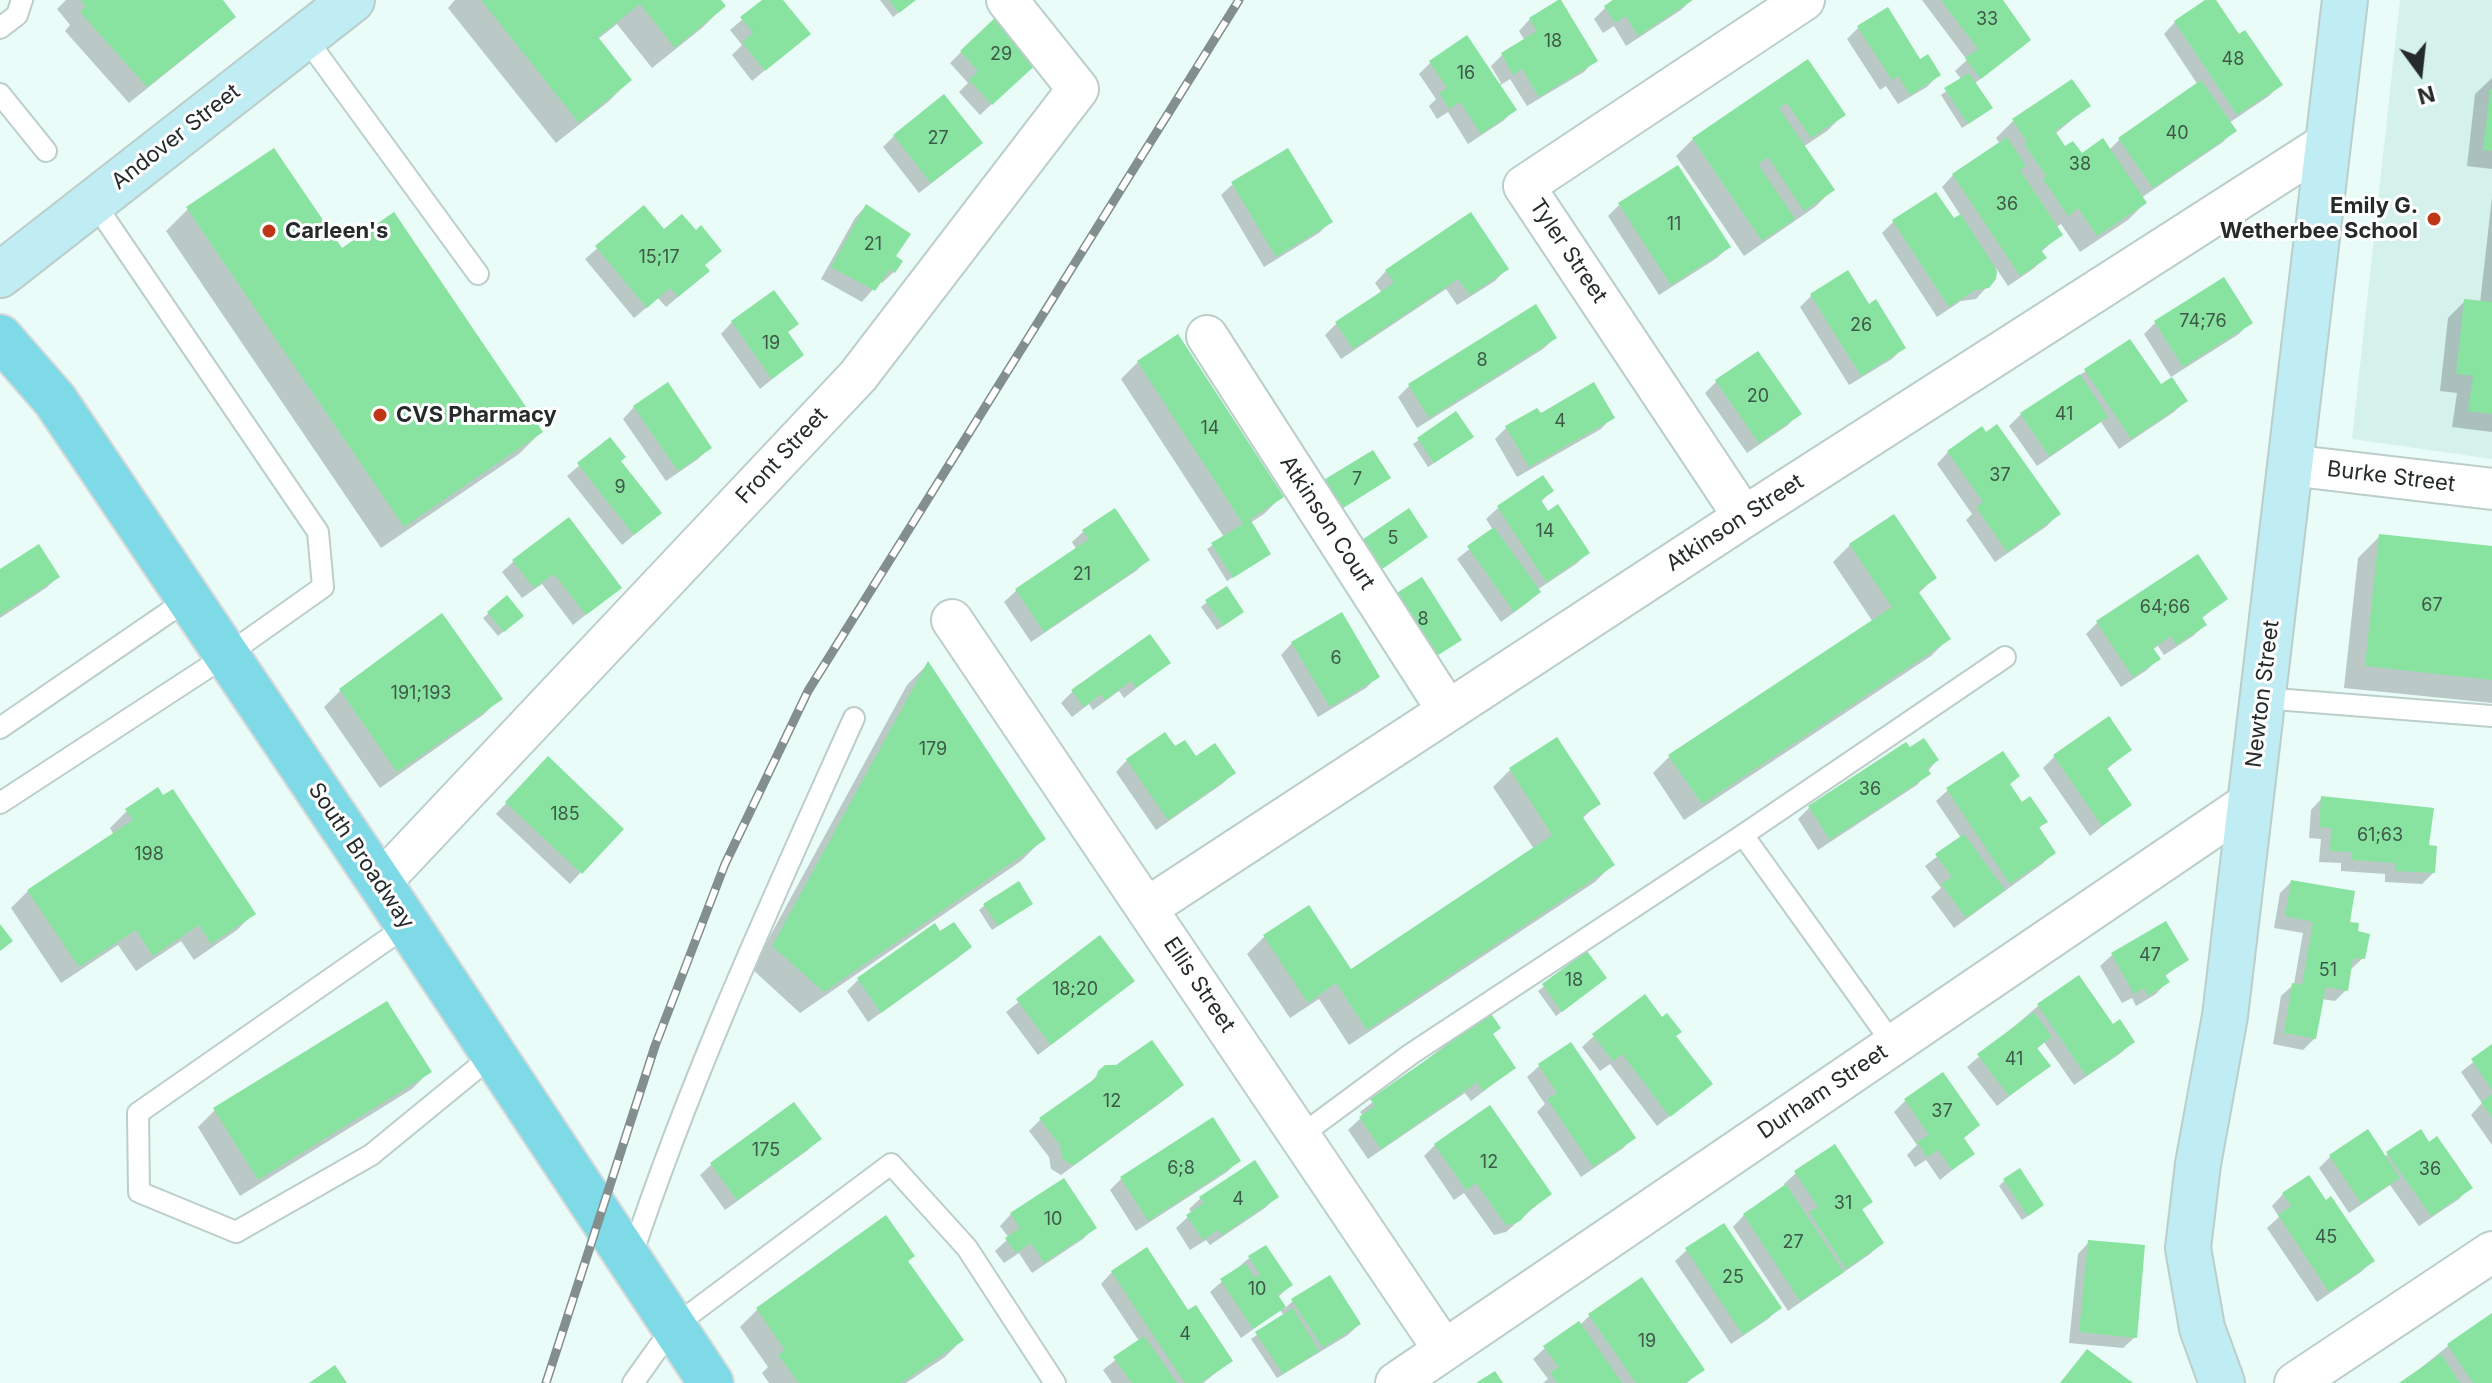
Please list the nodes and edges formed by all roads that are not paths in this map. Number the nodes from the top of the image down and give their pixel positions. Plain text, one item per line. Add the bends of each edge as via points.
1 (22, 0) edge
2 (352, 0) edge
3 (1007, 0) edge
4 (1804, 0) edge
5 (2345, 0) edge
6 (1761, 12) edge
7 (0, 28) edge
8 (305, 37) junction
9 (0, 94) edge
10 (2327, 143) junction
11 (46, 151) dead end
12 (93, 201) junction
13 (478, 274) dead end
14 (0, 275) edge
15 (1207, 336) dead end
16 (0, 337) edge
17 (2289, 465) junction
18 (2492, 489) edge
19 (1744, 517) junction
20 (188, 599) junction
21 (952, 620) dead end
22 (227, 655) junction
23 (2005, 657) dead end
24 (2262, 698) junction
25 (1448, 711) junction
26 (2492, 716) edge
27 (854, 718) dead end
28 (0, 728) edge
29 (2250, 802) junction
30 (0, 803) edge
31 (1743, 835) junction
32 (380, 883) junction
33 (1147, 908) junction
34 (408, 925) junction
35 (1893, 1044) junction
36 (493, 1055) junction
37 (1300, 1136) junction
38 (2492, 1252) edge
39 (630, 1262) junction
40 (673, 1327) junction
41 (1444, 1350) junction
42 (633, 1383) edge
43 (711, 1383) edge
44 (1055, 1383) edge
45 (1396, 1383) edge
46 (2222, 1383) edge
47 (2295, 1383) edge

1 - 7 lane via 17,15
2 - 8 main road, Andover Street
3 - 32 street, Front Street via 1078,89 858,376
4 - 6 street, Tyler Street
5 - 10 main road, Newton Street
6 - 19 street, Tyler Street via 1524,186
8 - 12 main road, Andover Street
8 - 13 lane
9 - 11 lane
10 - 17 main road, Newton Street
10 - 19 street, Atkinson Street
12 - 14 main road, Andover Street
12 - 22 lane via 318,532 323,587
15 - 25 street, Atkinson Court
16 - 20 main road, South Broadway via 55,400
17 - 18 street, Burke Street
17 - 24 main road, Newton Street
19 - 25 street, Atkinson Street
20 - 22 main road, South Broadway
20 - 28 lane
21 - 33 street, Ellis Street
22 - 30 lane
22 - 32 main road, South Broadway
23 - 31 lane
24 - 26 lane
24 - 29 main road, Newton Street
25 - 33 street, Atkinson Street
27 - 39 lane via 725,1009 663,1162
29 - 35 street, Durham Street
29 - 46 main road, Newton Street via 2225,1016 2188,1248 2202,1328
31 - 35 lane
31 - 37 lane via 1411,1054
32 - 34 main road, South Broadway
33 - 37 street, Ellis Street
34 - 36 main road, South Broadway
34 - 36 lane via 138,1113 139,1192 236,1232 371,1155
35 - 41 street, Durham Street
36 - 39 main road, South Broadway
37 - 41 street, Ellis Street
38 - 47 street
39 - 40 main road, South Broadway
40 - 42 lane
40 - 43 main road, South Broadway
40 - 44 lane via 891,1164 967,1248
41 - 45 street, Durham Street

